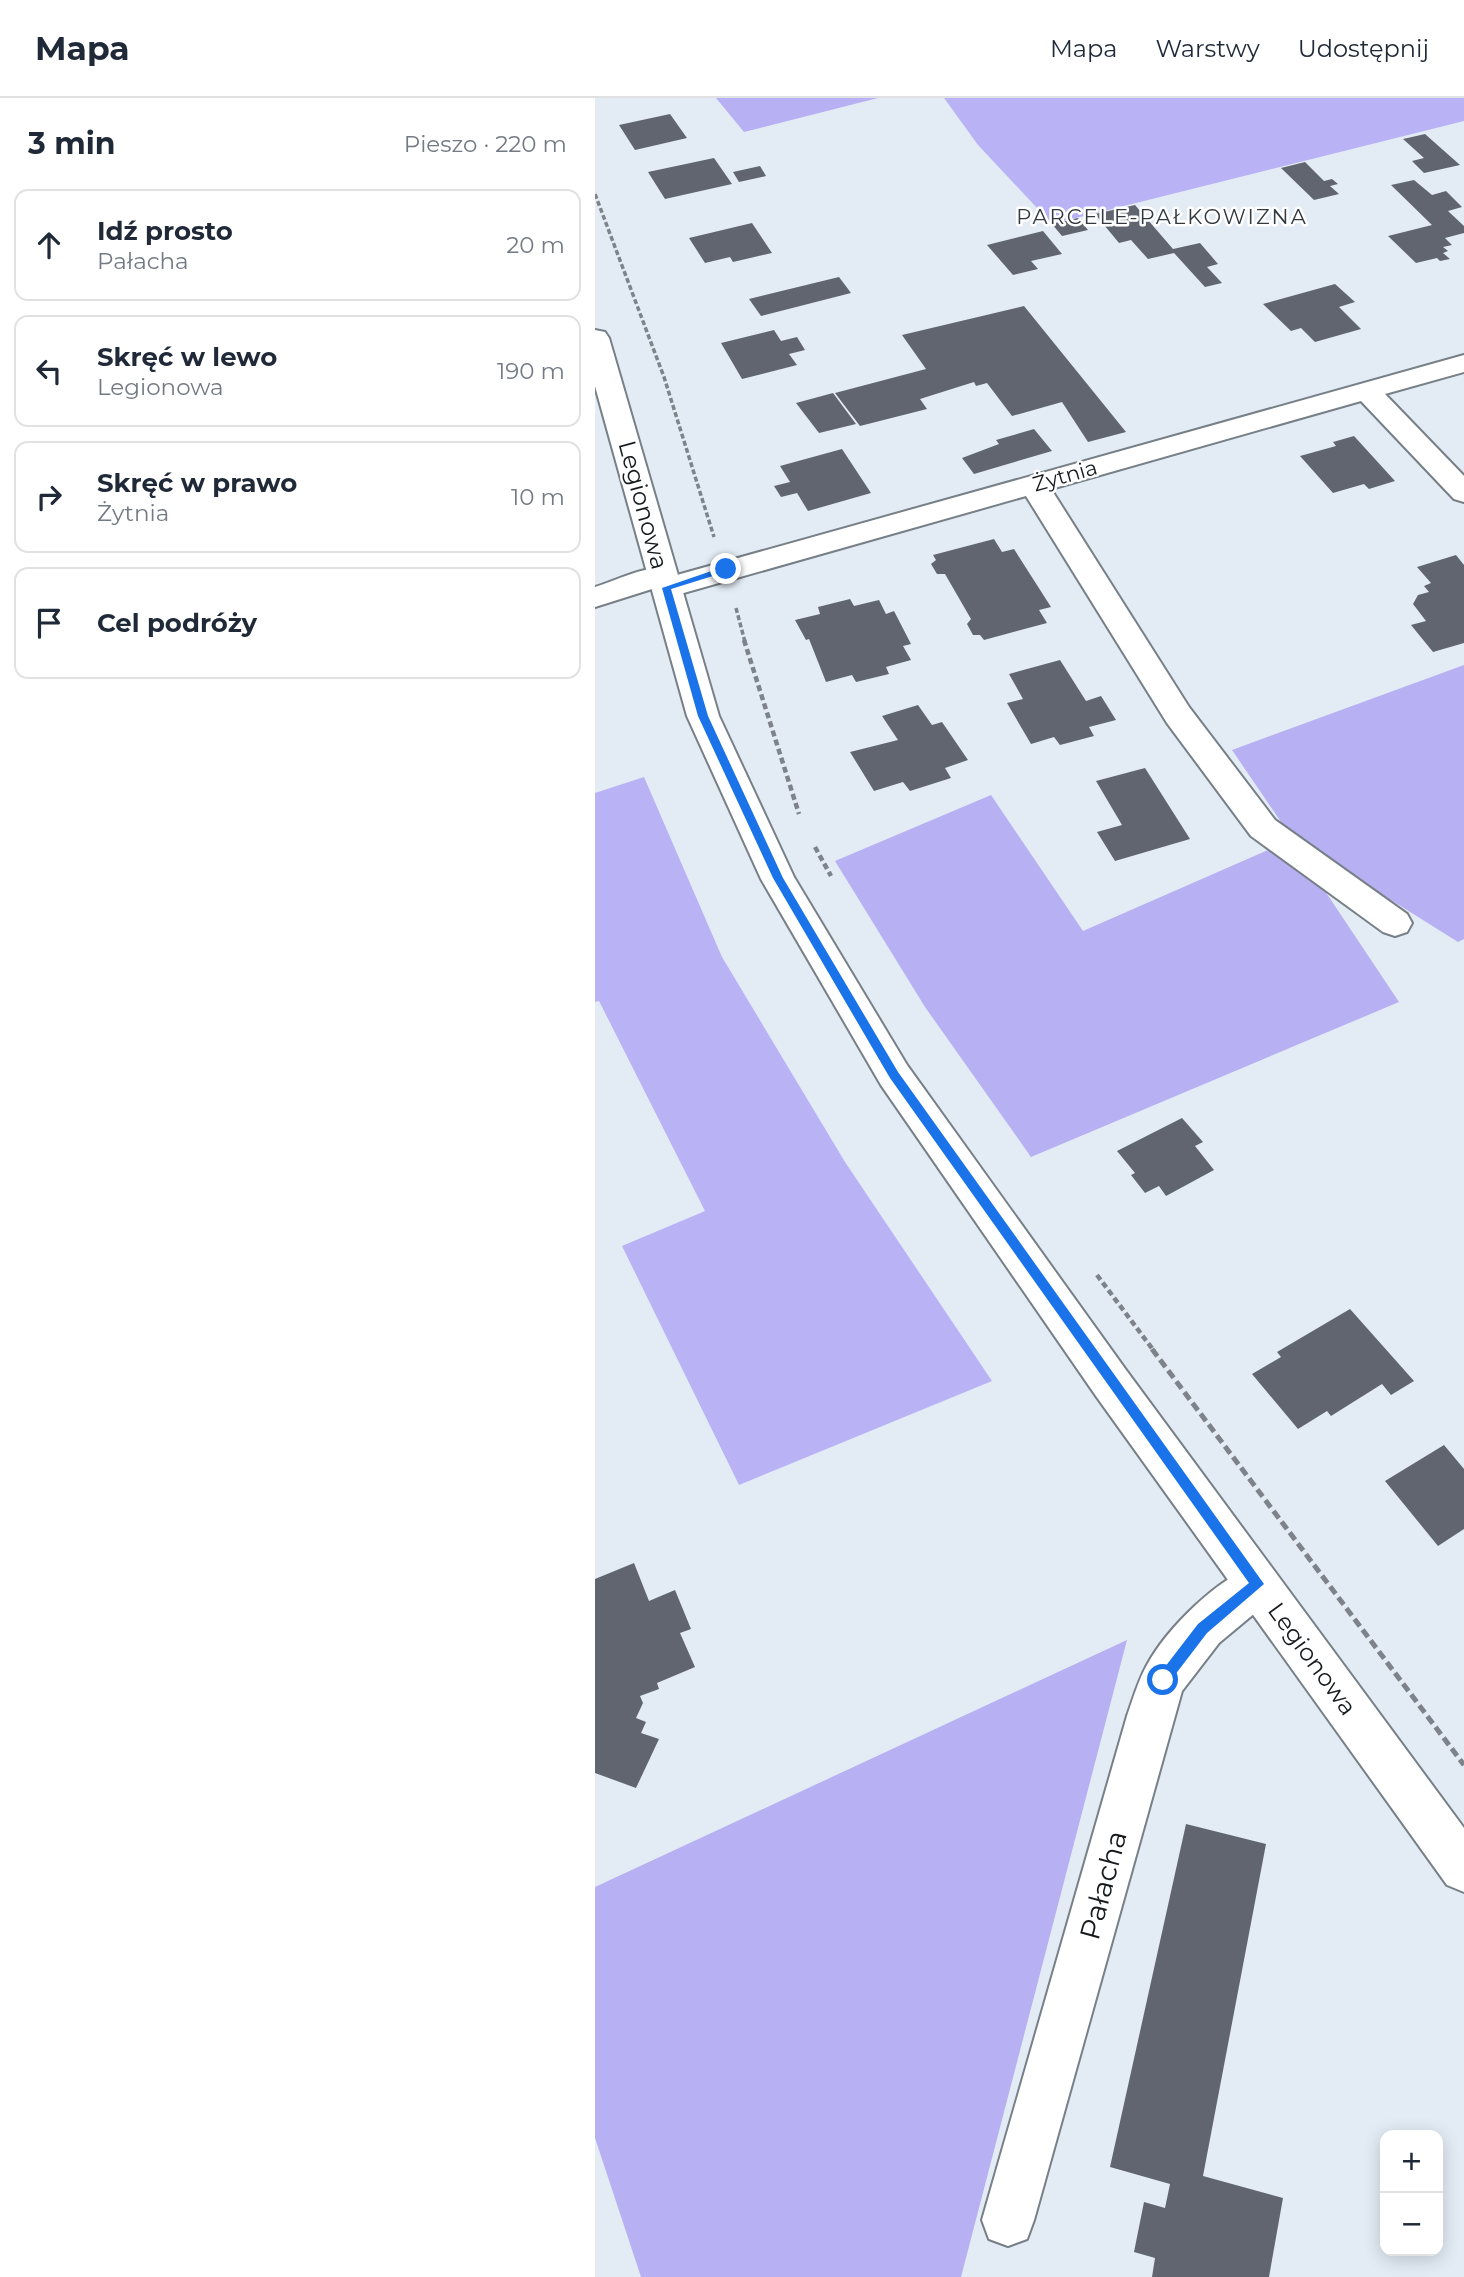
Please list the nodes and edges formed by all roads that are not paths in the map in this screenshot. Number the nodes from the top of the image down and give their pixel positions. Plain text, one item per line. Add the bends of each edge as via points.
1 (595, 338) edge
2 (1464, 363) edge
3 (1366, 390) junction
4 (1034, 485) junction
5 (1464, 493) edge
6 (664, 582) junction
7 (595, 597) edge
8 (1395, 923) dead end
9 (1257, 1584) junction
10 (1464, 1868) edge
11 (1008, 2220) dead end

1 - 6 main road, Legionowa
2 - 3 main road, Żytnia
3 - 4 main road, Żytnia
3 - 5 main road
4 - 6 main road, Żytnia
4 - 8 main road via 1178,715 1263,828
6 - 7 main road, Żytnia
6 - 9 main road, Legionowa via 703,716 778,878 894,1075
9 - 10 main road, Legionowa
9 - 11 main road, Pałacha via 1203,1629 1163,1680

